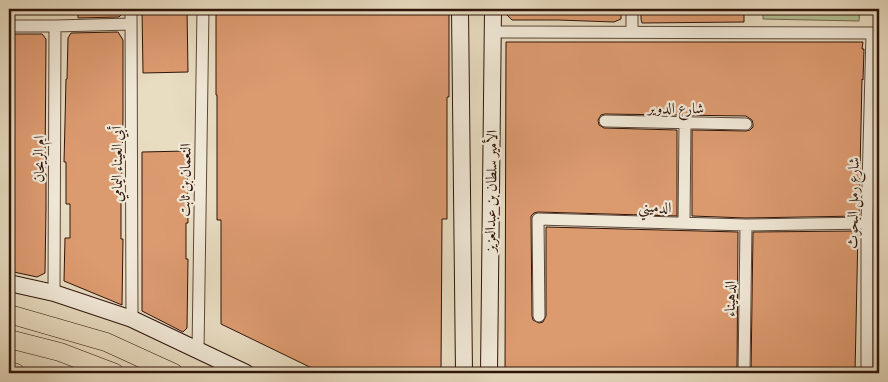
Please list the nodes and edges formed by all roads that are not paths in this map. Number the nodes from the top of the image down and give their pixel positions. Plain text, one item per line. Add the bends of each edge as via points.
1 (131, 9) edge
2 (202, 9) edge
3 (460, 9) edge
4 (493, 9) edge
5 (632, 9) edge
6 (131, 24) junction
7 (9, 26) edge
8 (55, 26) junction
9 (493, 32) junction
10 (632, 32) junction
11 (875, 34) edge
12 (875, 103) edge
13 (605, 121) dead end
14 (685, 123) junction
15 (746, 124) dead end
16 (684, 223) junction
17 (867, 224) junction
18 (746, 225) junction
19 (9, 283) edge
20 (54, 293) junction
21 (9, 314) edge
22 (539, 316) dead end
23 (132, 319) junction
24 (9, 338) edge
25 (198, 351) junction
26 (873, 355) edge
27 (9, 371) edge
28 (16, 373) edge
29 (115, 373) edge
30 (174, 373) edge
31 (246, 373) edge
32 (464, 373) edge
33 (489, 373) edge
34 (744, 373) edge
35 (868, 373) edge

1 - 6 street, أبي العيناء اليمامي
2 - 25 street, النعمان بن ثابت
3 - 32 street, الأمير سلطان بن عبدالعزيز
4 - 9 street, الأمير سلطان بن عبدالعزيز
5 - 10 street
6 - 8 street
6 - 23 street, أبي العيناء اليمامي
7 - 8 street
8 - 20 street, ام الريحان
9 - 10 street
9 - 33 street, الأمير سلطان بن عبدالعزيز
10 - 11 street
11 - 12 street, شارع رمل البحوث
12 - 17 street, شارع رمل البحوث
13 - 14 street, شارع الدوير
14 - 15 street, شارع الدوير
14 - 16 street
16 - 18 street, الدميني
16 - 22 street, الدميني via 538,219
17 - 18 street, الدميني
17 - 26 street, شارع رمل البحوث
18 - 34 street, الدهيناء
19 - 20 street
20 - 23 street
21 - 30 main road via 106,342
23 - 25 street
24 - 29 main road via 60,352
25 - 31 street
26 - 35 street, شارع رمل البحوث
27 - 28 main road

